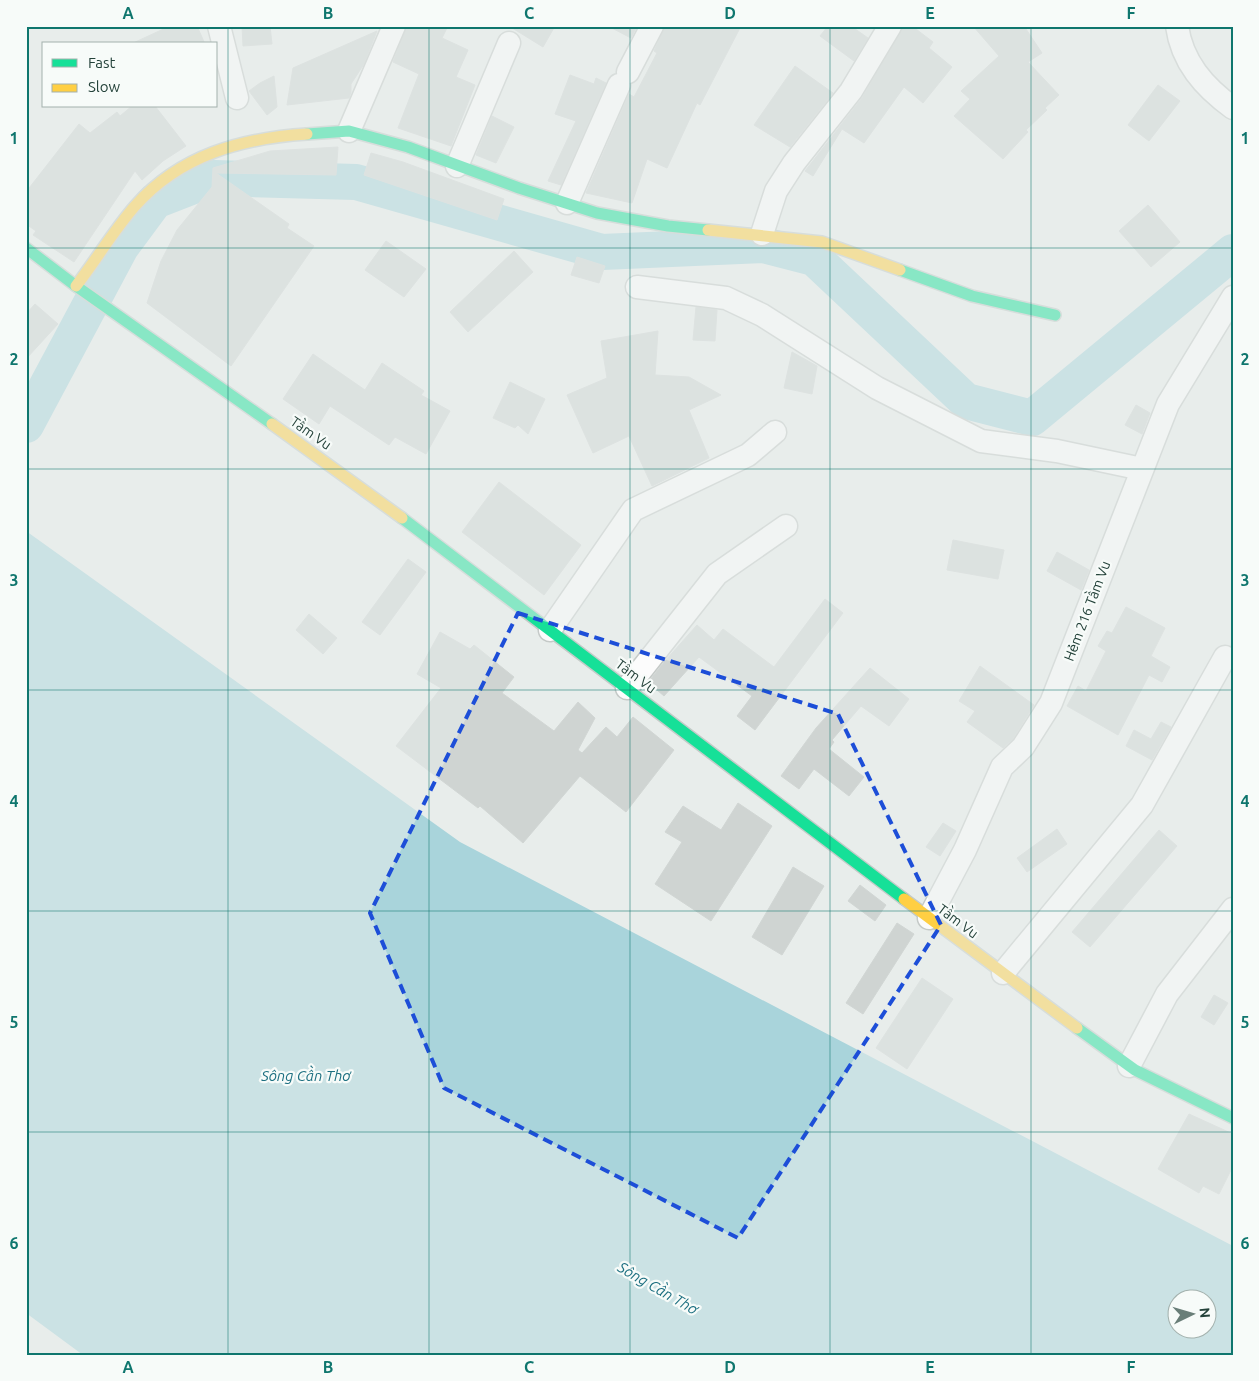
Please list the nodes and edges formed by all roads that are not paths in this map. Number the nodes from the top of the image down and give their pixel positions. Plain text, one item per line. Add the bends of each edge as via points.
1 (219, 26) edge
2 (394, 26) edge
3 (652, 26) edge
4 (890, 26) edge
5 (1177, 26) edge
6 (509, 43) dead end
7 (237, 98) dead end
8 (1233, 108) edge
9 (349, 131) junction
10 (457, 166) junction
11 (567, 203) junction
12 (762, 234) junction
13 (26, 248) edge
14 (77, 286) junction
15 (638, 287) dead end
16 (1233, 297) edge
17 (1055, 315) dead end
18 (775, 432) dead end
19 (1142, 470) junction
20 (786, 526) dead end
21 (550, 630) junction
22 (1225, 657) dead end
23 (627, 688) junction
24 (1233, 909) edge
25 (929, 918) junction
26 (1004, 973) junction
27 (1129, 1066) junction
28 (1233, 1118) edge

1 - 7 street
2 - 9 street
3 - 11 street via 623,79
4 - 12 street via 851,91 776,191
5 - 8 street via 1180,46 1196,75
6 - 10 street
9 - 10 street via 408,147
9 - 14 street via 266,136 200,156 136,204
10 - 11 street
11 - 12 street via 597,213 668,226
12 - 17 street via 822,242 972,296
13 - 14 street, Tầm Vu
14 - 21 street, Tầm Vu via 366,490
15 - 19 street via 726,298 762,316 877,388 981,441 1057,451
16 - 19 street, Hẻm 216 Tầm Vu via 1168,404
18 - 21 street via 748,455 633,510
19 - 25 street, Hẻm 216 Tầm Vu via 1050,703 1023,747 1002,767 965,850
20 - 23 street via 717,574
21 - 23 street, Tầm Vu
22 - 26 street via 1142,805
23 - 25 street, Tầm Vu
24 - 27 street via 1167,994
25 - 26 street, Tầm Vu
26 - 27 street, Tầm Vu
27 - 28 street, Tầm Vu

